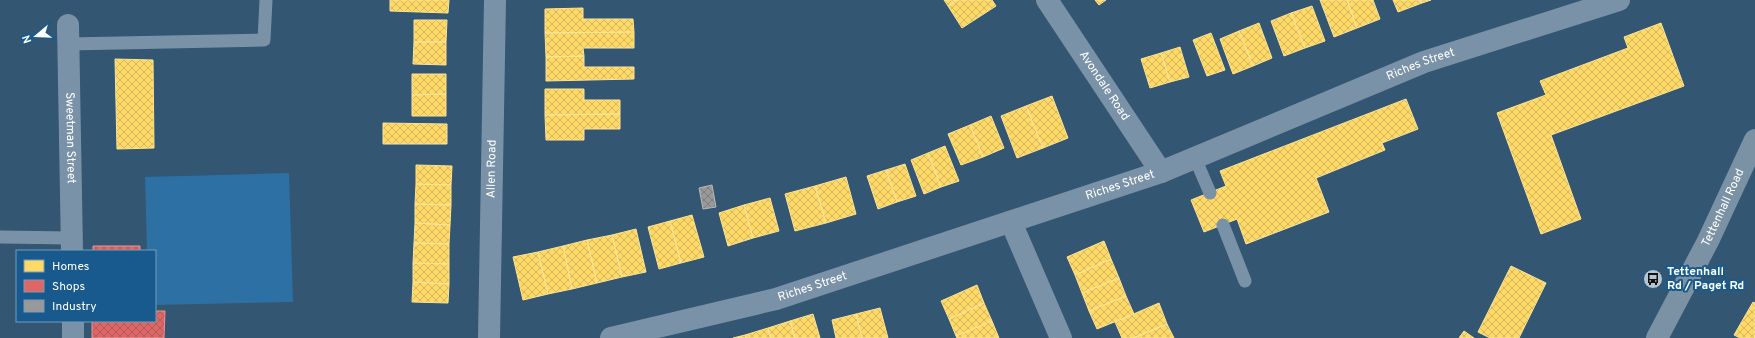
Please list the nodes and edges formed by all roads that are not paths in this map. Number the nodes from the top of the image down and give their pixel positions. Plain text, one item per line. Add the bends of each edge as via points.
1 (266, 0) edge
2 (495, 0) edge
3 (1047, 0) edge
4 (1619, 0) edge
5 (69, 35) joint
6 (1755, 140) edge
7 (1195, 158) junction
8 (1161, 172) junction
9 (1210, 193) dead end
10 (1011, 222) junction
11 (1223, 225) dead end
12 (0, 237) edge
13 (72, 245) edge
14 (1244, 281) dead end
15 (73, 322) edge
16 (73, 338) edge
17 (489, 338) edge
18 (611, 338) edge
19 (1061, 338) edge
20 (1656, 338) edge

1 - 5 lane via 264,40
2 - 17 street, Allen Road
3 - 8 street, Avondale Road
4 - 7 street, Riches Street via 1424,62
5 - 13 street, Sweetman Street
6 - 20 highway, Tettenhall Road via 1708,242
7 - 8 street, Riches Street
7 - 9 lane
8 - 10 street, Riches Street
10 - 18 street, Riches Street via 776,299
10 - 19 street
11 - 14 lane
12 - 13 lane
15 - 16 street

